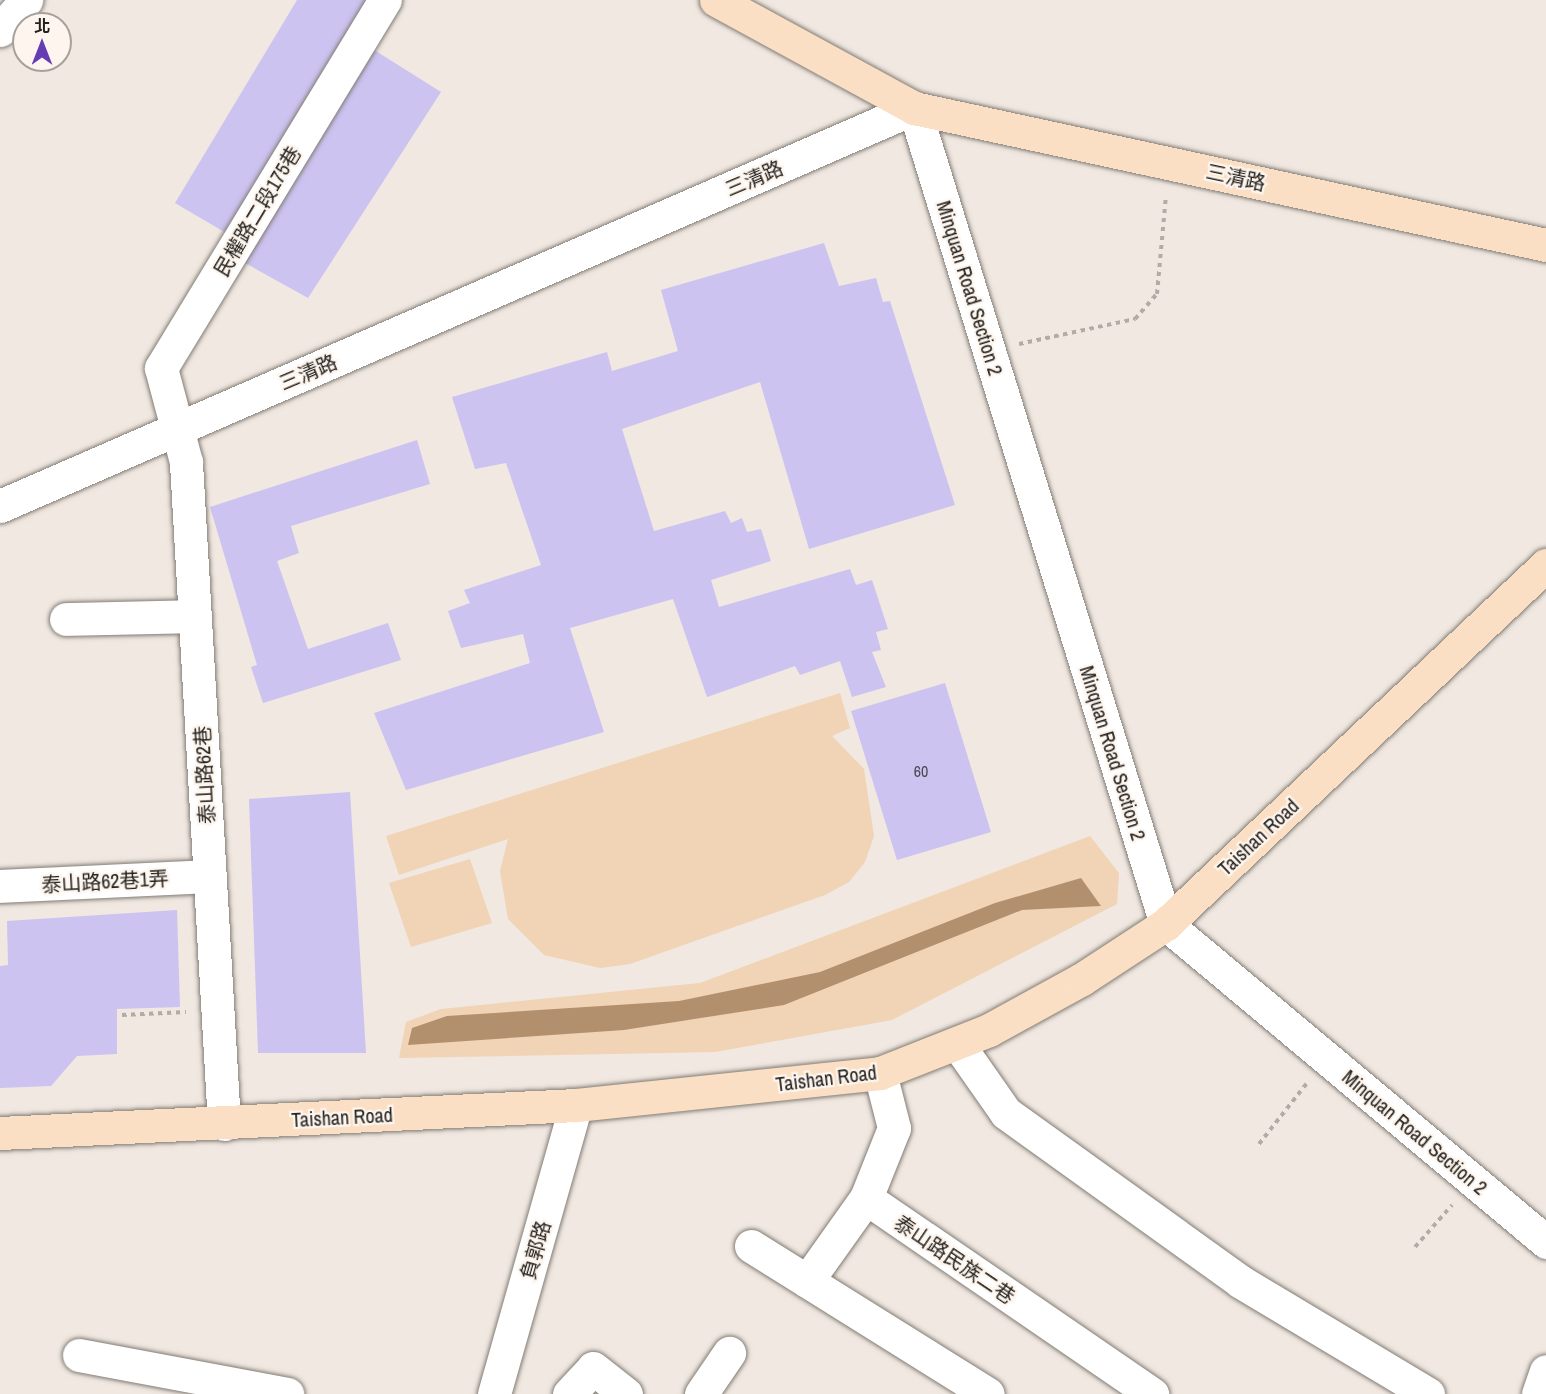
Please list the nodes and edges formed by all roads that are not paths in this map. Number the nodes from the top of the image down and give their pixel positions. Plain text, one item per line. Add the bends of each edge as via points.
1 (26, 0) edge
2 (385, 0) edge
3 (734, 5) edge
4 (0, 30) edge
5 (914, 108) junction
6 (1546, 245) edge
7 (175, 429) junction
8 (0, 506) edge
9 (1546, 565) edge
10 (195, 616) junction
11 (66, 619) dead end
12 (210, 876) junction
13 (0, 886) edge
14 (1166, 924) junction
15 (957, 1043) junction
16 (880, 1073) junction
17 (576, 1105) junction
18 (224, 1124) junction
19 (0, 1133) edge
20 (866, 1198) junction
21 (1546, 1242) edge
22 (751, 1246) dead end
23 (807, 1281) junction
24 (729, 1353) dead end
25 (79, 1355) dead end
26 (1546, 1371) edge
27 (287, 1394) edge
28 (494, 1394) edge
29 (569, 1394) edge
30 (626, 1394) edge
31 (701, 1394) edge
32 (988, 1394) edge
33 (1152, 1394) edge
34 (1428, 1394) edge
35 (1538, 1394) edge

1 - 4 street
2 - 7 street, 民權路二段175巷 via 160,369
3 - 5 main road
5 - 6 main road, 三清路
5 - 7 street, 三清路
5 - 14 street, Minquan Road Section 2
7 - 8 street, 三清路
7 - 10 street, 泰山路62巷 via 186,462
9 - 14 main road, Taishan Road
10 - 11 street
10 - 12 street, 泰山路62巷
12 - 13 street, 泰山路62巷1弄
12 - 18 street, 泰山路62巷
14 - 15 main road, Taishan Road via 1082,979
14 - 21 street, Minquan Road Section 2
15 - 16 main road, Taishan Road
15 - 34 street via 1006,1113 1241,1282
16 - 17 main road, Taishan Road
16 - 20 street via 894,1128
17 - 18 main road, Taishan Road
17 - 28 street, 負郭路
18 - 19 main road, Taishan Road
20 - 23 street
20 - 33 street, 泰山路民族二巷
22 - 23 street
23 - 32 street
24 - 31 street
25 - 27 street
26 - 35 street
29 - 30 street via 593,1368

